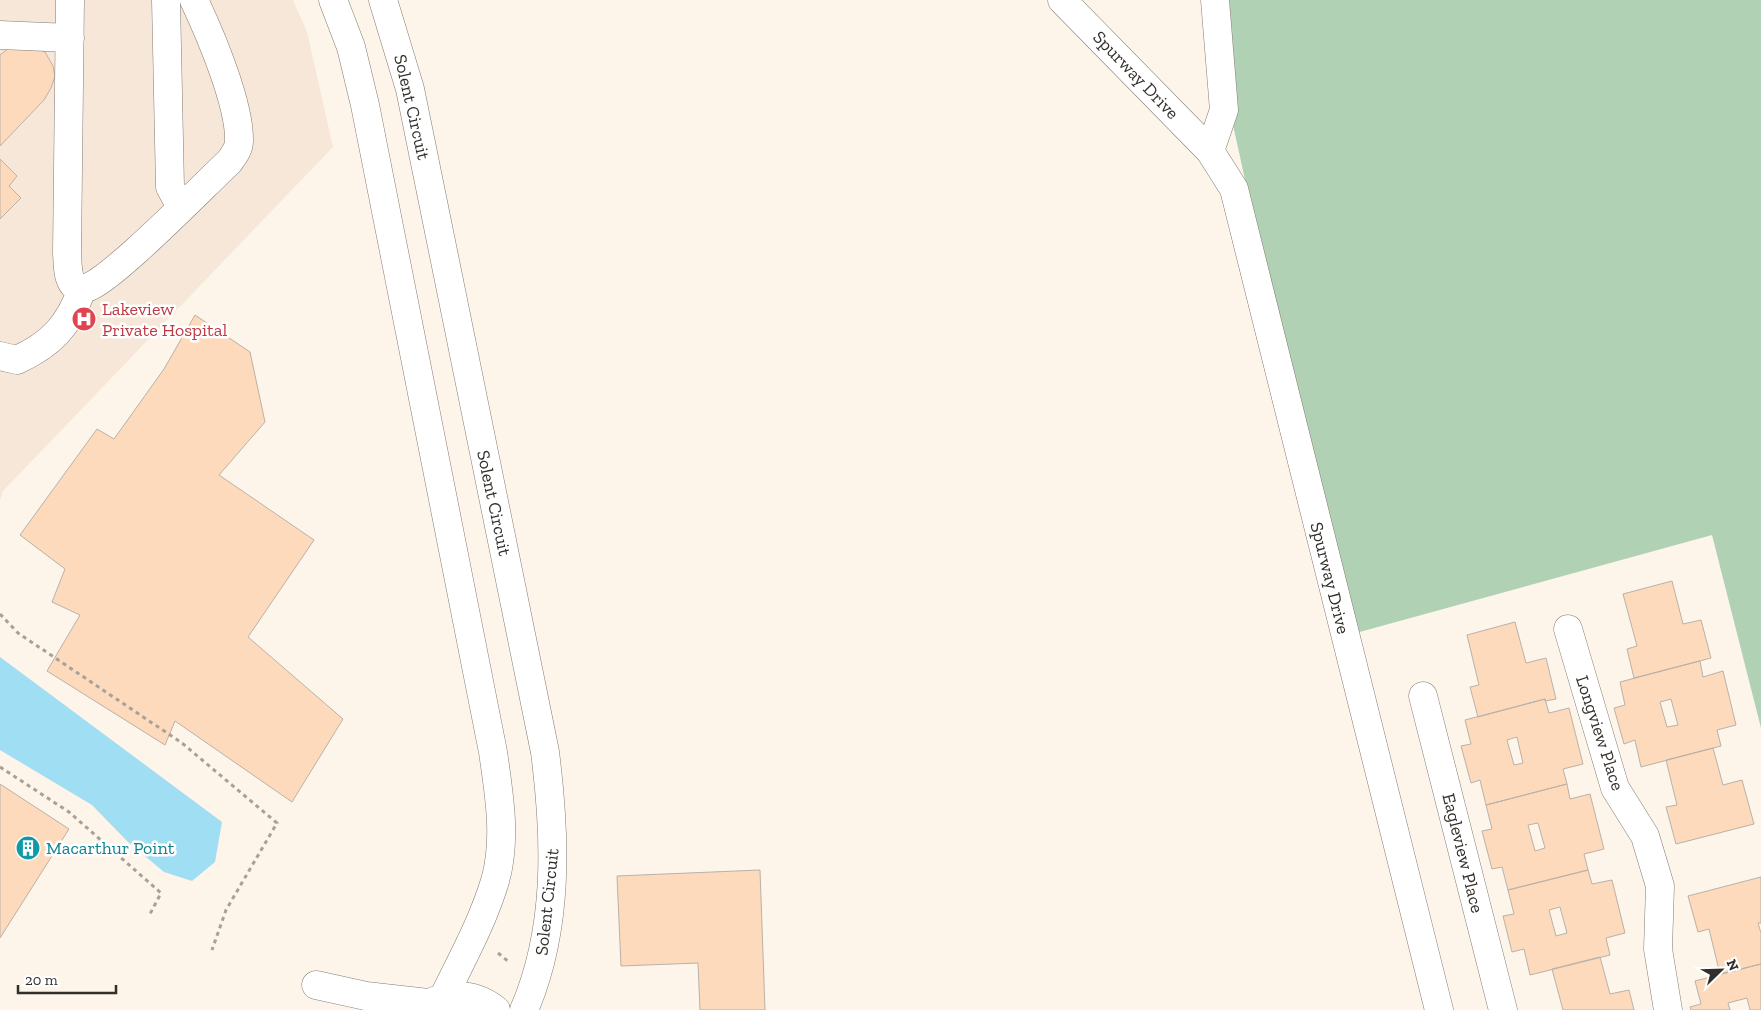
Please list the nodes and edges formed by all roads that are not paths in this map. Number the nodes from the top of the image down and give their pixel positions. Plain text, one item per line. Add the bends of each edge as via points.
1 (70, 0) edge
2 (166, 0) edge
3 (194, 0) edge
4 (333, 0) edge
5 (383, 0) edge
6 (1062, 0) edge
7 (1215, 0) edge
8 (0, 35) edge
9 (70, 38) junction
10 (1210, 150) junction
11 (180, 207) junction
12 (82, 289) junction
13 (0, 356) edge
14 (1568, 628) dead end
15 (1423, 696) dead end
16 (431, 1003) edge
17 (345, 1010) edge
18 (496, 1010) edge
19 (524, 1010) edge
20 (1439, 1010) edge
21 (1503, 1010) edge
22 (1668, 1010) edge

1 - 9 street
2 - 11 street via 170,187
3 - 11 street via 219,59 240,142 229,162
4 - 16 street via 351,47 365,105 492,752 501,815 495,880 483,912
5 - 19 street, Solent Circuit via 410,90 545,752 554,845 552,872 541,961
6 - 10 street, Spurway Drive
7 - 10 street via 1224,110
8 - 9 street
9 - 12 street via 67,253 69,276 75,286
10 - 20 street, Spurway Drive via 1234,188
11 - 12 street via 104,278
12 - 13 street via 75,308 52,340 17,360
14 - 22 street, Longview Place via 1615,788 1645,836 1660,886 1658,949
15 - 21 street, Eagleview Place
16 - 17 street via 366,996 316,985
16 - 18 street via 466,996 486,1002

